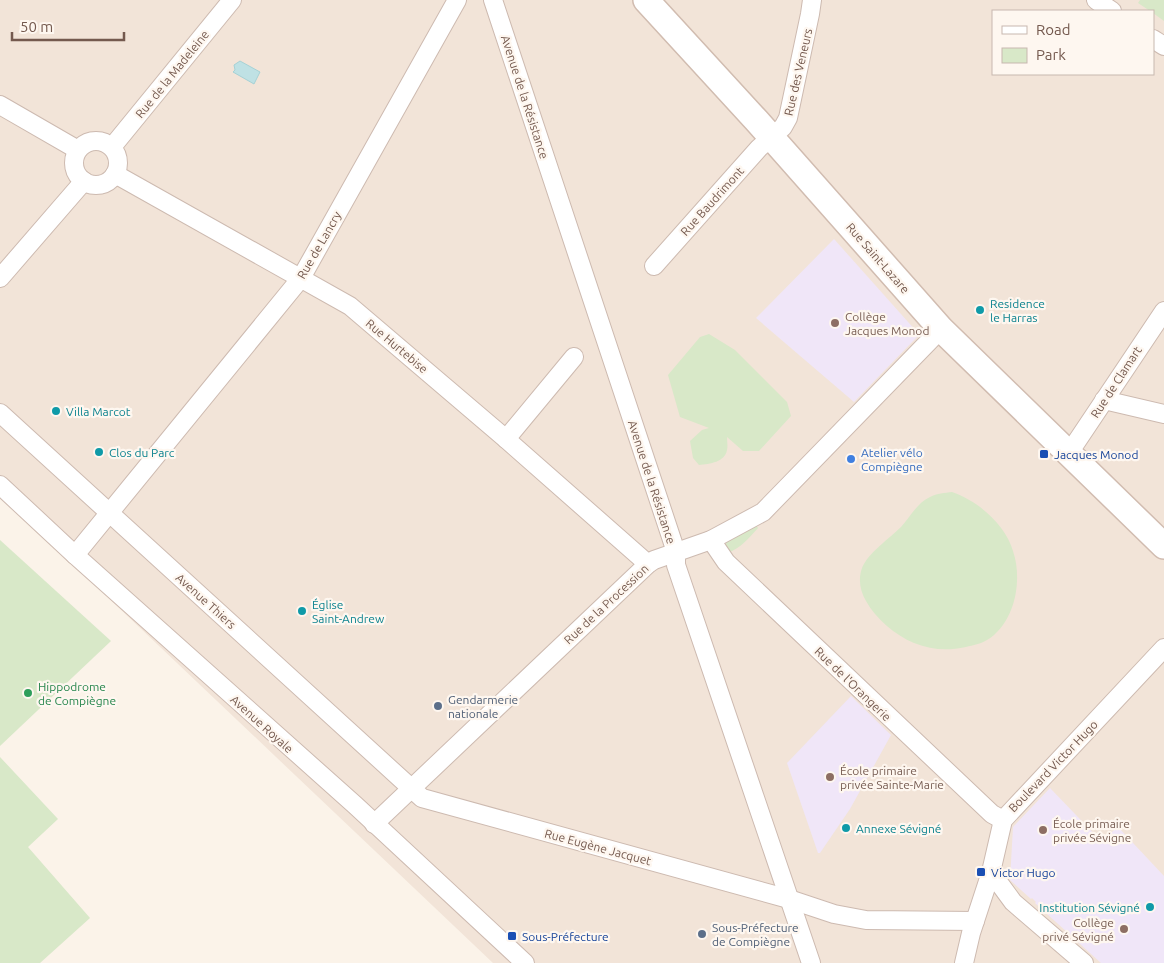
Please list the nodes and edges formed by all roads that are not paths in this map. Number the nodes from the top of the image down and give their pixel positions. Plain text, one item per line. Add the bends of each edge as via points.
1 (232, 0) edge
2 (493, 0) edge
3 (646, 0) edge
4 (812, 0) edge
5 (1096, 0) edge
6 (450, 2) edge
7 (1111, 10) edge
8 (0, 105) edge
9 (772, 138) junction
10 (112, 148) junction
11 (78, 150) junction
12 (115, 174) junction
13 (84, 181) junction
14 (654, 266) dead end
15 (0, 278) edge
16 (301, 278) junction
17 (1164, 311) edge
18 (941, 329) junction
19 (574, 357) dead end
20 (1104, 400) junction
21 (0, 413) edge
22 (1164, 414) edge
23 (506, 439) junction
24 (1069, 453) junction
25 (0, 485) edge
26 (109, 513) junction
27 (711, 540) junction
28 (1164, 546) edge
29 (676, 552) junction
30 (75, 555) junction
31 (648, 564) junction
32 (1164, 648) edge
33 (411, 788) junction
34 (1003, 820) junction
35 (374, 824) junction
36 (991, 872) junction
37 (788, 899) junction
38 (1013, 902) junction
39 (977, 916) junction
40 (525, 963) edge
41 (811, 963) edge
42 (964, 963) edge
43 (1084, 963) edge

1 - 10 street, Rue de la Madeleine
2 - 29 street, Avenue de la Résistance
3 - 9 main road, Rue Saint-Lazare
4 - 9 street, Rue des Veneurs via 788,118
5 - 7 street
6 - 16 street, Rue de Lancry
8 - 11 street
9 - 14 street, Rue Baudrimont via 759,148
9 - 18 main road, Rue Saint-Lazare
10 - 11 street via 95,141
10 - 12 street via 118,160
11 - 13 street via 75,170
12 - 13 street via 104,183
12 - 16 street, Rue Hurtebise
13 - 15 street
16 - 23 street, Rue Hurtebise via 350,306
16 - 26 street, Rue de Lancry
17 - 20 street, Rue de Clamart
18 - 24 main road, Rue Saint-Lazare
18 - 27 street, Rue de la Procession via 763,512
19 - 23 street
20 - 22 street
20 - 24 street, Rue de Clamart
21 - 26 street, Avenue Thiers
23 - 31 street, Rue Hurtebise
24 - 28 main road, Rue Saint-Lazare
25 - 30 street, Avenue Royale
26 - 30 street, Rue de Lancry
26 - 33 street, Avenue Thiers
27 - 29 street, Rue de la Procession
27 - 34 street, Rue de l'Orangerie via 726,562 992,814
29 - 31 street, Rue de la Procession
29 - 37 street, Avenue de la Résistance via 676,565
30 - 35 street, Avenue Royale
31 - 33 street, Rue de la Procession
32 - 34 street, Boulevard Victor Hugo
33 - 35 street, Rue de la Procession
33 - 37 street, Rue Eugène Jacquet via 422,798
34 - 36 street, Boulevard Victor Hugo
35 - 40 street, Avenue Royale
36 - 38 street
36 - 39 street, Boulevard Victor Hugo
37 - 39 street, Rue Eugène Jacquet via 834,914 866,920
37 - 41 street, Avenue de la Résistance
38 - 39 street, Rue Eugène Jacquet via 998,903
38 - 43 street
39 - 42 street, Boulevard Victor Hugo

